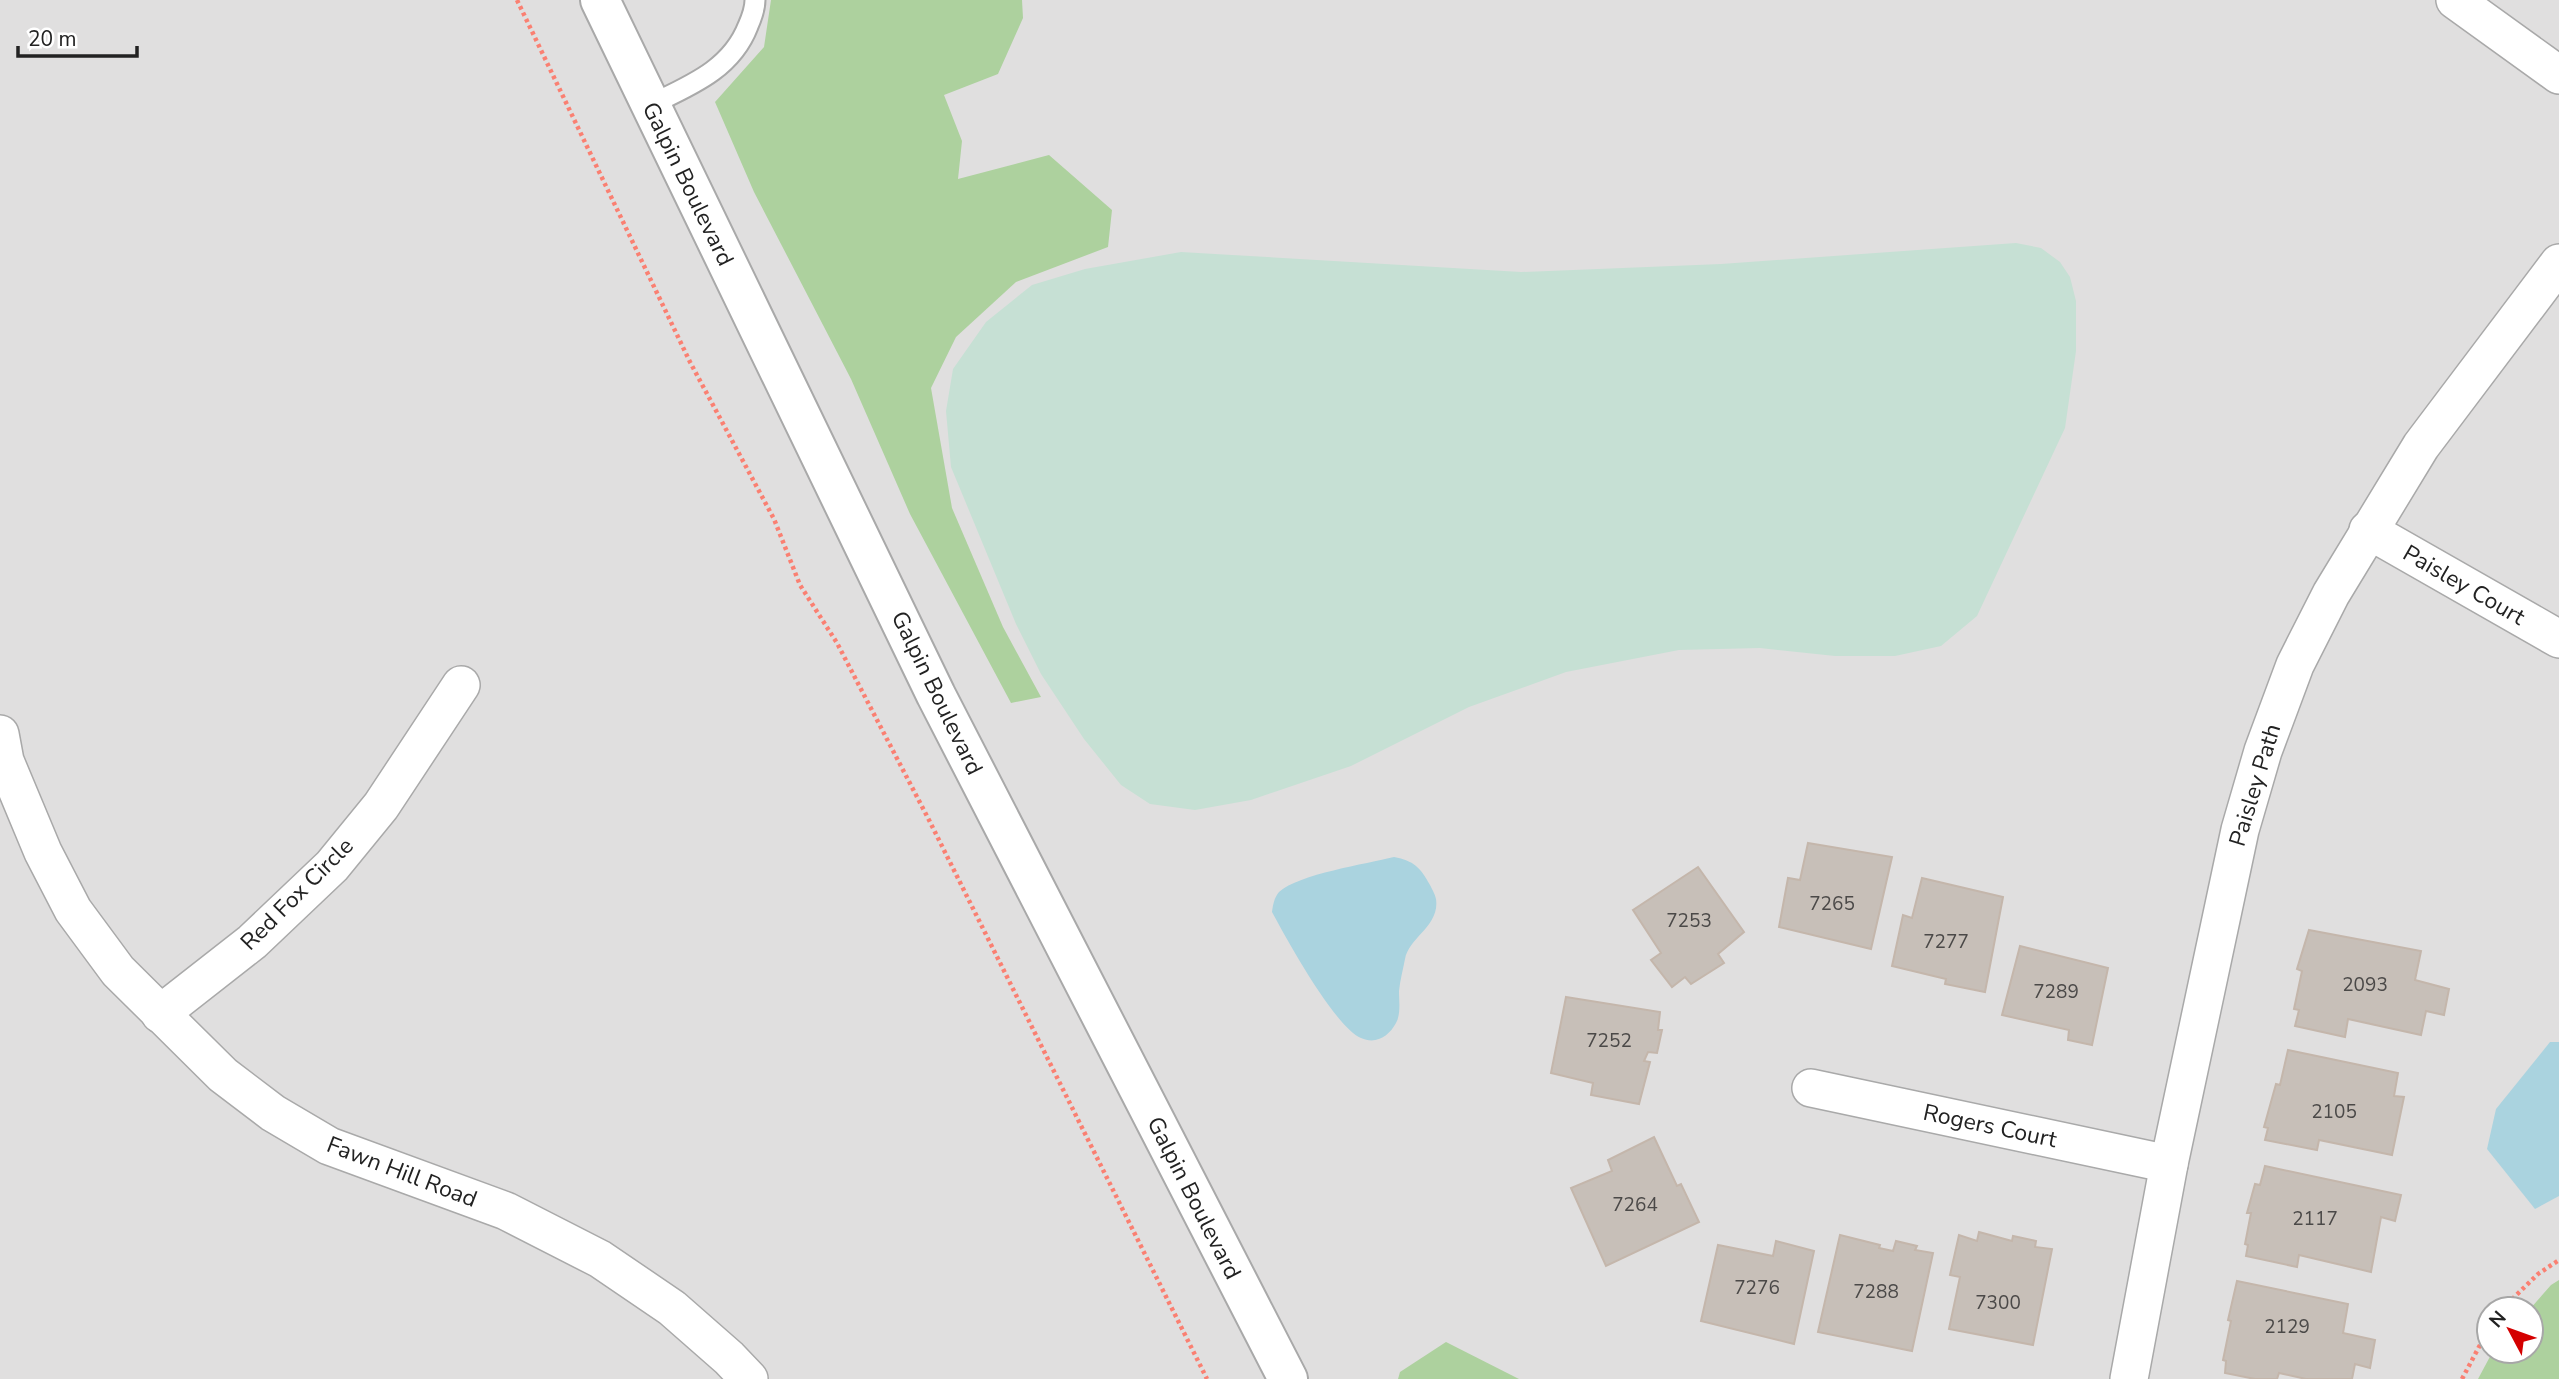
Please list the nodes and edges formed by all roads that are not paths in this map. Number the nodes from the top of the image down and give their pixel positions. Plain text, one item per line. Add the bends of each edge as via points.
1 (600, 0) edge
2 (755, 0) edge
3 (2455, 0) edge
4 (2559, 75) edge
5 (650, 105) junction
6 (2559, 264) edge
7 (2368, 530) junction
8 (2559, 639) edge
9 (461, 685) dead end
10 (0, 734) edge
11 (160, 1014) junction
12 (1811, 1087) dead end
13 (2169, 1164) junction
14 (749, 1379) edge
15 (1288, 1379) edge
16 (2129, 1379) edge

1 - 5 street, Galpin Boulevard
2 - 5 lane via 743,40 722,65
3 - 4 street
5 - 15 street, Galpin Boulevard via 936,695
6 - 7 street, Paisley Path via 2420,446
7 - 8 street, Paisley Court
7 - 13 street, Paisley Path via 2295,665 2263,751 2240,830
9 - 11 street, Red Fox Circle via 381,806 332,866 252,942
10 - 11 street, Fawn Hill Road via 5,761 73,910 118,971
11 - 14 street, Fawn Hill Road via 223,1075 273,1112 329,1146 506,1211 600,1259 672,1308
12 - 13 street, Rogers Court
13 - 16 street, Paisley Path

